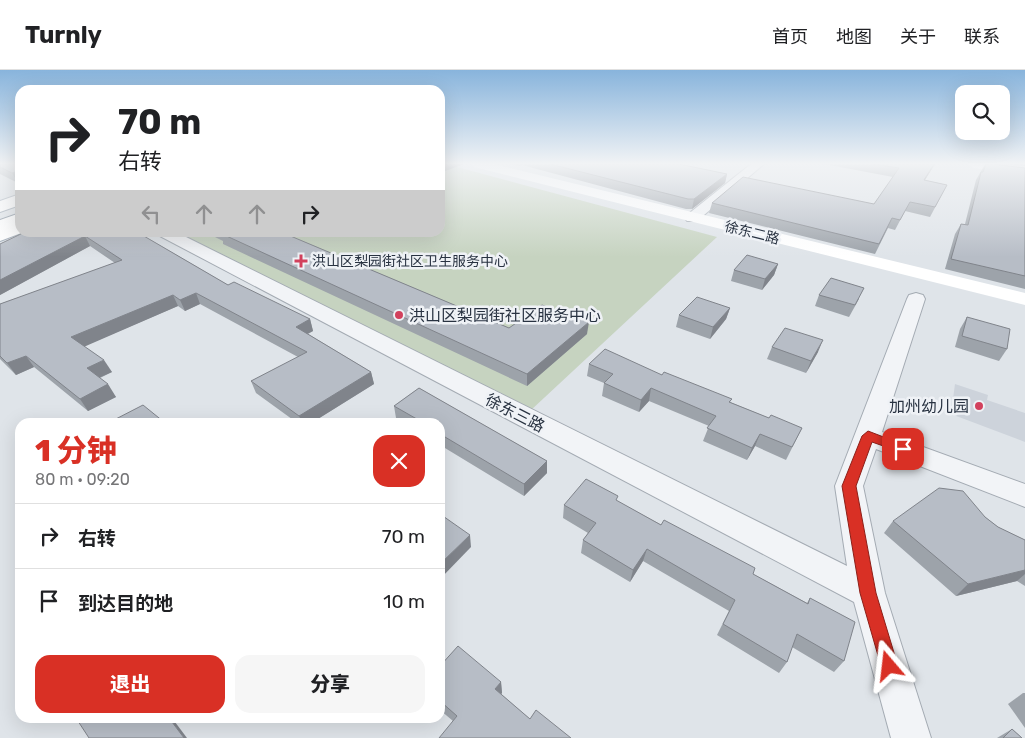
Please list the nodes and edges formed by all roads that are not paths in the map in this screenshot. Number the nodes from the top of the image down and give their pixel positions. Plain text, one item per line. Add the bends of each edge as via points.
1 (602, 195) edge
2 (720, 195) edge
3 (15, 201) edge
4 (0, 206) edge
5 (15, 211) edge
6 (0, 217) edge
7 (692, 218) junction
8 (15, 220) edge
9 (0, 226) edge
10 (15, 230) edge
11 (0, 236) edge
12 (173, 237) edge
13 (916, 298) dead end
14 (1025, 299) edge
15 (868, 436) junction
16 (1025, 496) edge
17 (868, 593) junction
18 (911, 738) edge

1 - 7 main road, 徐东二路
2 - 7 street
3 - 4 main road
5 - 6 main road
7 - 14 main road, 徐东二路
8 - 9 main road
10 - 11 main road
12 - 17 street, 徐东三路
13 - 15 street
15 - 16 street
15 - 17 street via 849,486
17 - 18 street

